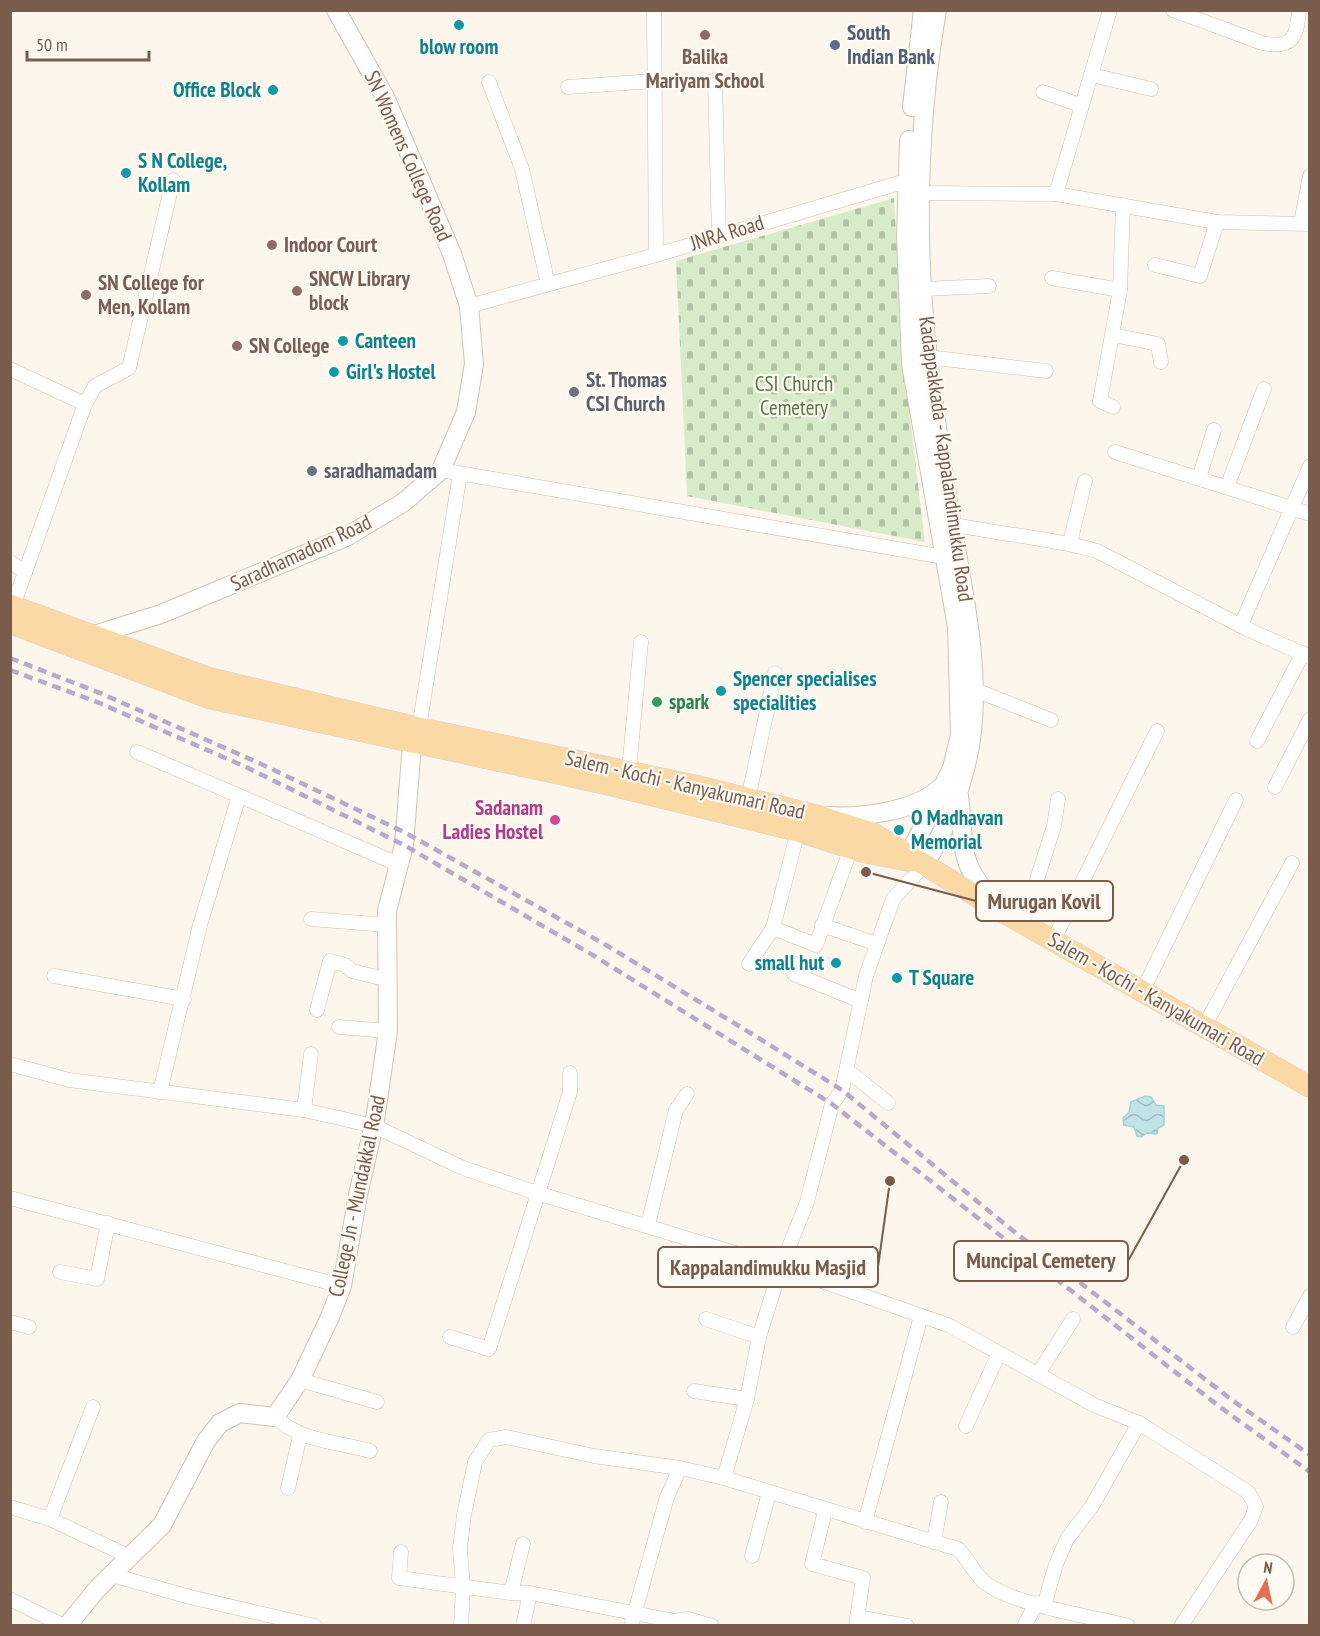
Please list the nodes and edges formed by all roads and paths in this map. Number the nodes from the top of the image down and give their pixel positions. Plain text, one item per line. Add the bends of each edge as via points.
1 (336, 10) edge
2 (654, 10) edge
3 (923, 10) edge
4 (937, 10) edge
5 (1110, 10) edge
6 (1173, 10) edge
7 (1299, 10) edge
8 (1092, 75) junction
9 (715, 80) dead end
10 (654, 81) junction
11 (489, 82) dead end
12 (568, 87) dead end
13 (1150, 89) dead end
14 (1043, 92) dead end
15 (1080, 105) junction
16 (1310, 176) edge
17 (173, 180) dead end
18 (912, 187) junction
19 (1056, 194) junction
20 (1123, 205) junction
21 (1217, 222) junction
22 (1305, 224) edge
23 (718, 235) junction
24 (656, 255) junction
25 (1155, 265) dead end
26 (1052, 278) dead end
27 (548, 284) junction
28 (989, 286) dead end
29 (924, 289) junction
30 (1120, 290) junction
31 (469, 306) junction
32 (1113, 335) junction
33 (928, 357) junction
34 (1161, 362) dead end
35 (10, 369) edge
36 (1046, 371) dead end
37 (1264, 389) dead end
38 (85, 404) junction
39 (1113, 407) dead end
40 (1214, 430) dead end
41 (1115, 452) dead end
42 (1310, 466) edge
43 (441, 470) junction
44 (460, 474) junction
45 (1199, 478) junction
46 (1085, 481) dead end
47 (1227, 487) junction
48 (1292, 507) junction
49 (1310, 514) edge
50 (952, 524) junction
51 (1071, 543) junction
52 (944, 557) junction
53 (10, 562) edge
54 (25, 572) junction
55 (11, 612) edge
56 (1241, 625) junction
57 (641, 642) dead end
58 (89, 645) junction
59 (1306, 655) edge
60 (775, 673) dead end
61 (973, 689) junction
62 (1310, 719) edge
63 (1051, 720) dead end
64 (1157, 730) dead end
65 (416, 736) junction
66 (1257, 741) dead end
67 (137, 752) dead end
68 (629, 770) junction
69 (1275, 788) dead end
70 (950, 789) junction
71 (239, 796) junction
72 (748, 799) junction
73 (1058, 800) dead end
74 (1236, 800) dead end
75 (818, 816) junction
76 (798, 831) junction
77 (850, 848) junction
78 (917, 860) junction
79 (1292, 863) dead end
80 (398, 864) junction
81 (1003, 912) junction
82 (311, 919) dead end
83 (1023, 924) junction
84 (387, 925) junction
85 (822, 925) junction
86 (773, 928) junction
87 (1053, 941) junction
88 (877, 944) junction
89 (749, 964) dead end
90 (794, 974) dead end
91 (54, 976) dead end
92 (389, 980) junction
93 (1143, 990) junction
94 (184, 999) junction
95 (861, 1000) junction
96 (317, 1010) dead end
97 (339, 1027) dead end
98 (1204, 1027) junction
99 (388, 1031) junction
100 (311, 1054) dead end
101 (10, 1064) edge
102 (847, 1070) junction
103 (570, 1073) dead end
104 (1310, 1087) edge
105 (160, 1092) junction
106 (687, 1094) dead end
107 (888, 1103) dead end
108 (304, 1110) junction
109 (374, 1126) junction
110 (537, 1193) junction
111 (10, 1198) edge
112 (108, 1223) junction
113 (648, 1226) junction
114 (781, 1267) junction
115 (60, 1272) dead end
116 (342, 1286) junction
117 (1310, 1296) edge
118 (921, 1316) junction
119 (706, 1319) dead end
120 (1072, 1319) dead end
121 (10, 1322) edge
122 (29, 1327) dead end
123 (1293, 1327) dead end
124 (450, 1336) dead end
125 (759, 1337) junction
126 (999, 1353) junction
127 (1038, 1374) junction
128 (300, 1380) junction
129 (694, 1391) dead end
130 (747, 1399) junction
131 (376, 1402) dead end
132 (93, 1407) dead end
133 (275, 1417) junction
134 (1139, 1423) junction
135 (966, 1426) dead end
136 (300, 1436) junction
137 (370, 1451) dead end
138 (680, 1468) junction
139 (724, 1478) junction
140 (288, 1488) dead end
141 (769, 1493) junction
142 (941, 1502) dead end
143 (10, 1507) edge
144 (825, 1511) junction
145 (50, 1519) junction
146 (865, 1522) junction
147 (934, 1542) junction
148 (523, 1544) dead end
149 (401, 1552) dead end
150 (752, 1556) dead end
151 (130, 1557) junction
152 (112, 1575) junction
153 (464, 1587) junction
154 (511, 1593) junction
155 (530, 1593) junction
156 (10, 1599) edge
157 (1041, 1604) junction
158 (632, 1618) edge
159 (857, 1621) edge
160 (1097, 1622) edge
161 (66, 1626) edge
162 (315, 1626) edge
163 (461, 1626) edge
164 (523, 1626) edge
165 (712, 1626) edge
166 (907, 1626) edge
167 (1024, 1626) edge
168 (1128, 1626) edge
169 (1182, 1626) edge

1 - 31 main road, SN Womens College Road via 386,97 452,254
2 - 10 street
3 - 18 main road, Kadappakkada - Kappalandimukku Road via 916,54
4 - 18 main road, Kadappakkada - Kappalandimukku Road
5 - 8 street
6 - 7 street via 1277,46 1289,42 1298,30
8 - 13 street
8 - 15 street
9 - 23 street
10 - 12 street
10 - 24 street
11 - 27 street via 522,169
14 - 15 street
15 - 19 street
16 - 22 street
17 - 38 street via 129,368 95,386
18 - 19 street, JNRA Road
18 - 23 street, JNRA Road
18 - 29 main road, Kadappakkada - Kappalandimukku Road
18 - 52 main road, Kadappakkada - Kappalandimukku Road via 911,364
19 - 20 street, JNRA Road
20 - 21 street, JNRA Road
20 - 30 street
21 - 22 street, JNRA Road
21 - 25 street via 1200,276
23 - 24 street, JNRA Road
24 - 27 street, JNRA Road
26 - 30 street
27 - 31 street, JNRA Road
28 - 29 street
29 - 33 main road, Kadappakkada - Kappalandimukku Road
30 - 32 street
31 - 43 main road, Saradhamadom Road via 474,364 466,412
32 - 34 street via 1158,344
32 - 39 street via 1100,401
33 - 36 street
33 - 50 main road, Kadappakkada - Kappalandimukku Road
35 - 38 street
37 - 47 street
38 - 54 street
40 - 45 street
41 - 45 street
42 - 48 street
43 - 44 street
43 - 58 main road, Saradhamadom Road via 404,502 346,537
44 - 52 street
44 - 65 street
45 - 47 street
46 - 51 street
47 - 48 street
48 - 49 street
48 - 56 street
50 - 51 street
50 - 61 main road, Kadappakkada - Kappalandimukku Road via 967,604
51 - 56 street via 1097,551
52 - 70 main road, Kadappakkada - Kappalandimukku Road via 957,627 960,735
53 - 54 street
54 - 55 street
55 - 58 main road, Salem - Kochi - Kanyakumari Road
56 - 59 street
57 - 68 street
58 - 65 main road, Salem - Kochi - Kanyakumari Road
59 - 66 street
60 - 72 street
61 - 63 street
61 - 70 main road, Kadappakkada - Kappalandimukku Road via 970,745
62 - 69 street
64 - 87 street
65 - 68 main road, Salem - Kochi - Kanyakumari Road
65 - 76 main road
65 - 80 main road, College Jn - Mundakkal Road
67 - 71 street
68 - 72 main road, Salem - Kochi - Kanyakumari Road
70 - 75 main road via 914,805 846,817
70 - 78 main road
70 - 81 main road via 965,860 972,876
71 - 80 street
71 - 94 street
72 - 75 main road, Salem - Kochi - Kanyakumari Road
73 - 83 street via 1054,826
74 - 93 street
75 - 78 main road, Salem - Kochi - Kanyakumari Road via 872,833
76 - 77 main road
76 - 86 street
77 - 78 main road
77 - 85 street
78 - 81 main road, Salem - Kochi - Kanyakumari Road
78 - 88 street via 893,899
79 - 98 street
80 - 84 main road, College Jn - Mundakkal Road
81 - 83 main road, Salem - Kochi - Kanyakumari Road
82 - 84 street
83 - 87 main road, Salem - Kochi - Kanyakumari Road
84 - 92 main road, College Jn - Mundakkal Road
85 - 86 street via 816,945
85 - 88 street
86 - 89 street
87 - 93 main road, Salem - Kochi - Kanyakumari Road
88 - 95 street
90 - 95 street
91 - 94 street
92 - 96 street via 330,961
92 - 99 main road, College Jn - Mundakkal Road
93 - 98 main road, Salem - Kochi - Kanyakumari Road
94 - 105 street
95 - 102 street
97 - 99 street
98 - 104 main road, Salem - Kochi - Kanyakumari Road
99 - 109 main road, College Jn - Mundakkal Road
100 - 108 street
101 - 105 street via 69,1080
102 - 107 street
102 - 114 street via 842,1090 832,1104 807,1202
103 - 110 street via 570,1092
105 - 108 street
106 - 113 street via 676,1110
108 - 109 street
109 - 110 street via 463,1168
109 - 116 main road, College Jn - Mundakkal Road
110 - 113 street
110 - 124 street via 489,1348
111 - 112 street
112 - 115 street via 97,1280
112 - 116 street
113 - 114 street
114 - 118 street
114 - 125 street
116 - 128 main road, College Jn - Mundakkal Road
117 - 123 street
118 - 126 street via 948,1325
118 - 146 street
119 - 125 street
120 - 127 street
121 - 122 street
125 - 130 street
126 - 127 street
126 - 135 street
127 - 134 street via 1096,1406
128 - 131 street
128 - 133 main road, College Jn - Mundakkal Road
129 - 130 street
130 - 139 street
132 - 145 street
133 - 136 street
133 - 151 main road via 240,1413 220,1423 206,1441 162,1525
134 - 157 street via 1092,1506 1067,1539
134 - 169 street via 1248,1492 1256,1506 1251,1520
136 - 137 street via 310,1435
136 - 140 street
138 - 139 street
138 - 153 street via 594,1456 506,1437 489,1440 475,1462 464,1515 460,1548
138 - 158 street via 667,1497
139 - 141 street
141 - 144 street
141 - 150 street
142 - 147 street
143 - 145 street
144 - 146 street
144 - 159 street via 812,1564 863,1578
145 - 151 street
146 - 147 street
147 - 157 street via 958,1549 983,1581 1005,1594
148 - 154 street
149 - 153 street via 399,1578
151 - 152 main road
152 - 161 main road
152 - 162 street
153 - 154 street
153 - 163 street
154 - 155 street
155 - 158 street
155 - 164 street
156 - 161 street
157 - 160 street
157 - 167 street
158 - 165 street via 688,1619
159 - 166 street
160 - 168 street

